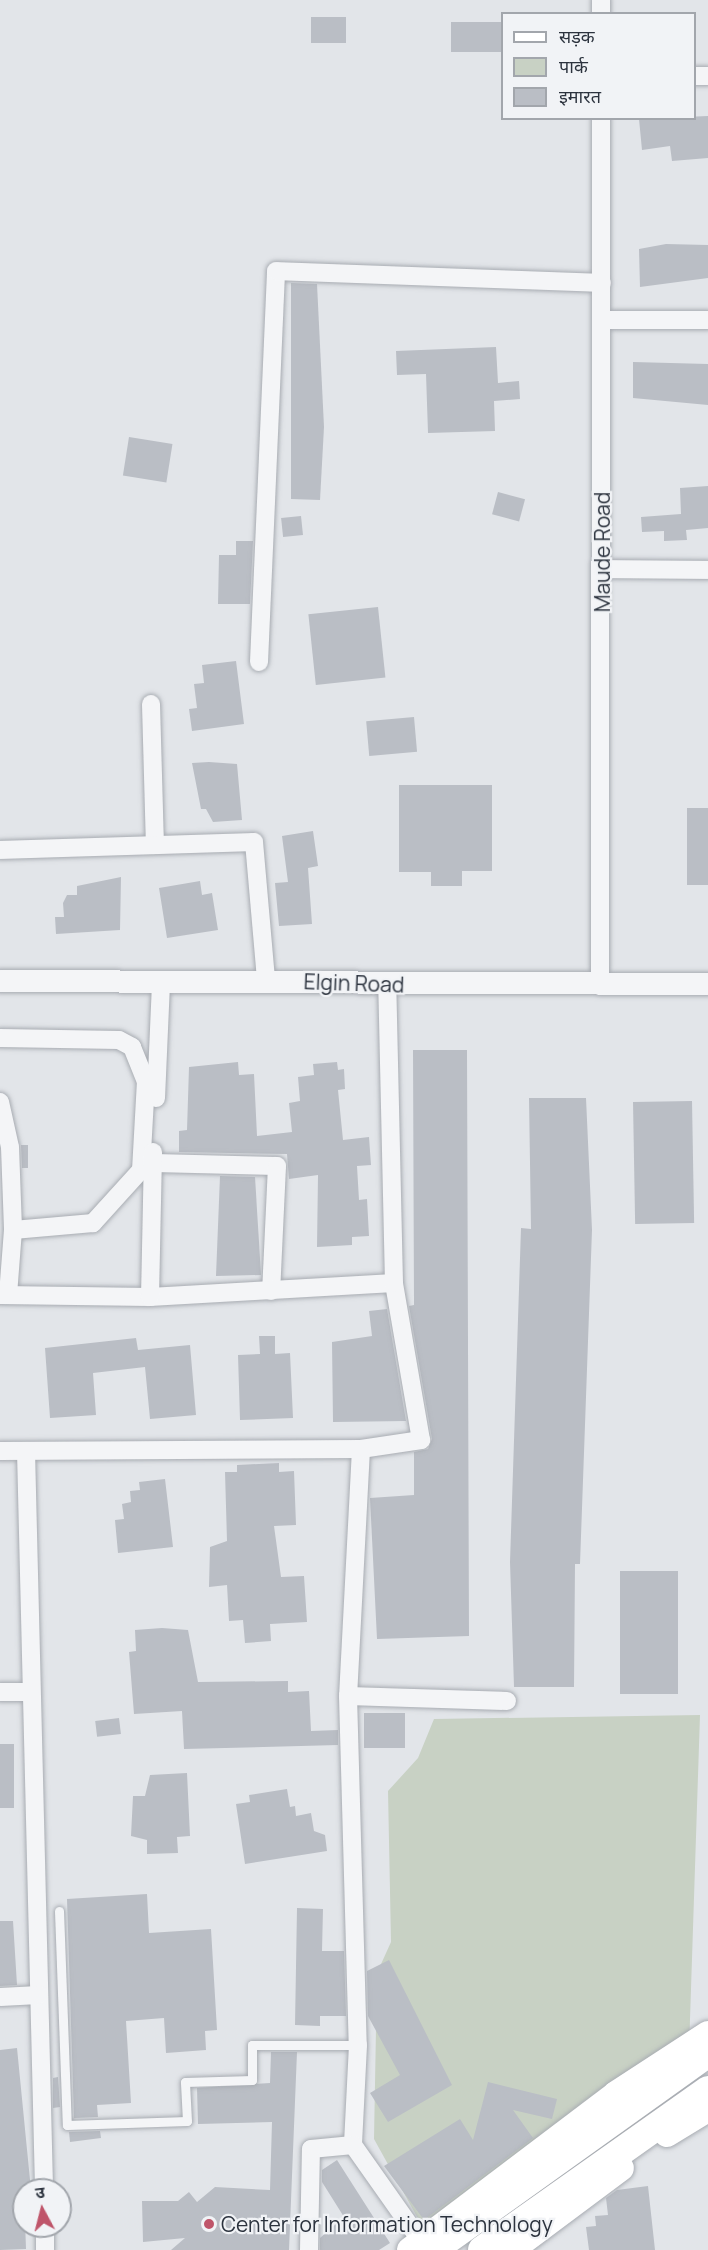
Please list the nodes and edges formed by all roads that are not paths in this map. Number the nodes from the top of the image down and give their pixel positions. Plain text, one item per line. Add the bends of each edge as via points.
1 (601, 120) edge
2 (602, 283) junction
3 (602, 320) junction
4 (708, 320) edge
5 (602, 569) junction
6 (708, 570) edge
7 (259, 662) dead end
8 (151, 704) dead end
9 (154, 845) junction
10 (0, 850) edge
11 (266, 980) junction
12 (0, 981) edge
13 (708, 984) edge
14 (161, 985) junction
15 (387, 985) junction
16 (600, 986) junction
17 (0, 1038) edge
18 (0, 1102) edge
19 (153, 1163) junction
20 (13, 1230) junction
21 (394, 1283) junction
22 (271, 1291) junction
23 (4, 1295) edge
24 (150, 1297) junction
25 (361, 1449) junction
26 (0, 1451) edge
27 (26, 1451) junction
28 (0, 1692) edge
29 (30, 1692) junction
30 (348, 1696) junction
31 (507, 1701) dead end
32 (59, 1911) dead end
33 (39, 1995) junction
34 (0, 1997) edge
35 (708, 2034) edge
36 (358, 2045) junction
37 (708, 2054) edge
38 (708, 2090) edge
39 (708, 2109) edge
40 (353, 2145) junction
41 (44, 2178) edge
42 (422, 2248) edge
43 (309, 2250) edge
44 (482, 2250) edge
45 (511, 2250) edge

1 - 2 street, Maude Road
2 - 3 street, Maude Road
2 - 7 street via 276,271
3 - 4 street
3 - 5 street, Maude Road
5 - 6 street
5 - 16 street, Maude Road
8 - 9 street
9 - 10 street
9 - 11 street via 255,842
11 - 14 street, Elgin Road
11 - 15 street, Elgin Road
12 - 14 street, Elgin Road
13 - 16 street, Elgin Road
14 - 19 street
15 - 16 street, Elgin Road
15 - 21 street
17 - 20 street via 119,1040 132,1047 146,1082 141,1170 116,1202 93,1223
18 - 20 street via 10,1147
19 - 22 street via 277,1166
19 - 24 street
20 - 23 street
21 - 22 street
21 - 25 street via 421,1440
22 - 24 street
23 - 24 street
25 - 27 street
25 - 30 street
26 - 27 street
27 - 29 street
28 - 29 street
29 - 33 street
30 - 31 street
30 - 36 street
32 - 36 lane via 67,2125 187,2121 185,2082 252,2080 252,2045
33 - 34 street
33 - 41 street
35 - 42 main road via 616,2094
36 - 40 street
37 - 42 main road
38 - 44 main road
39 - 45 main road
40 - 42 street
40 - 43 street via 311,2148

